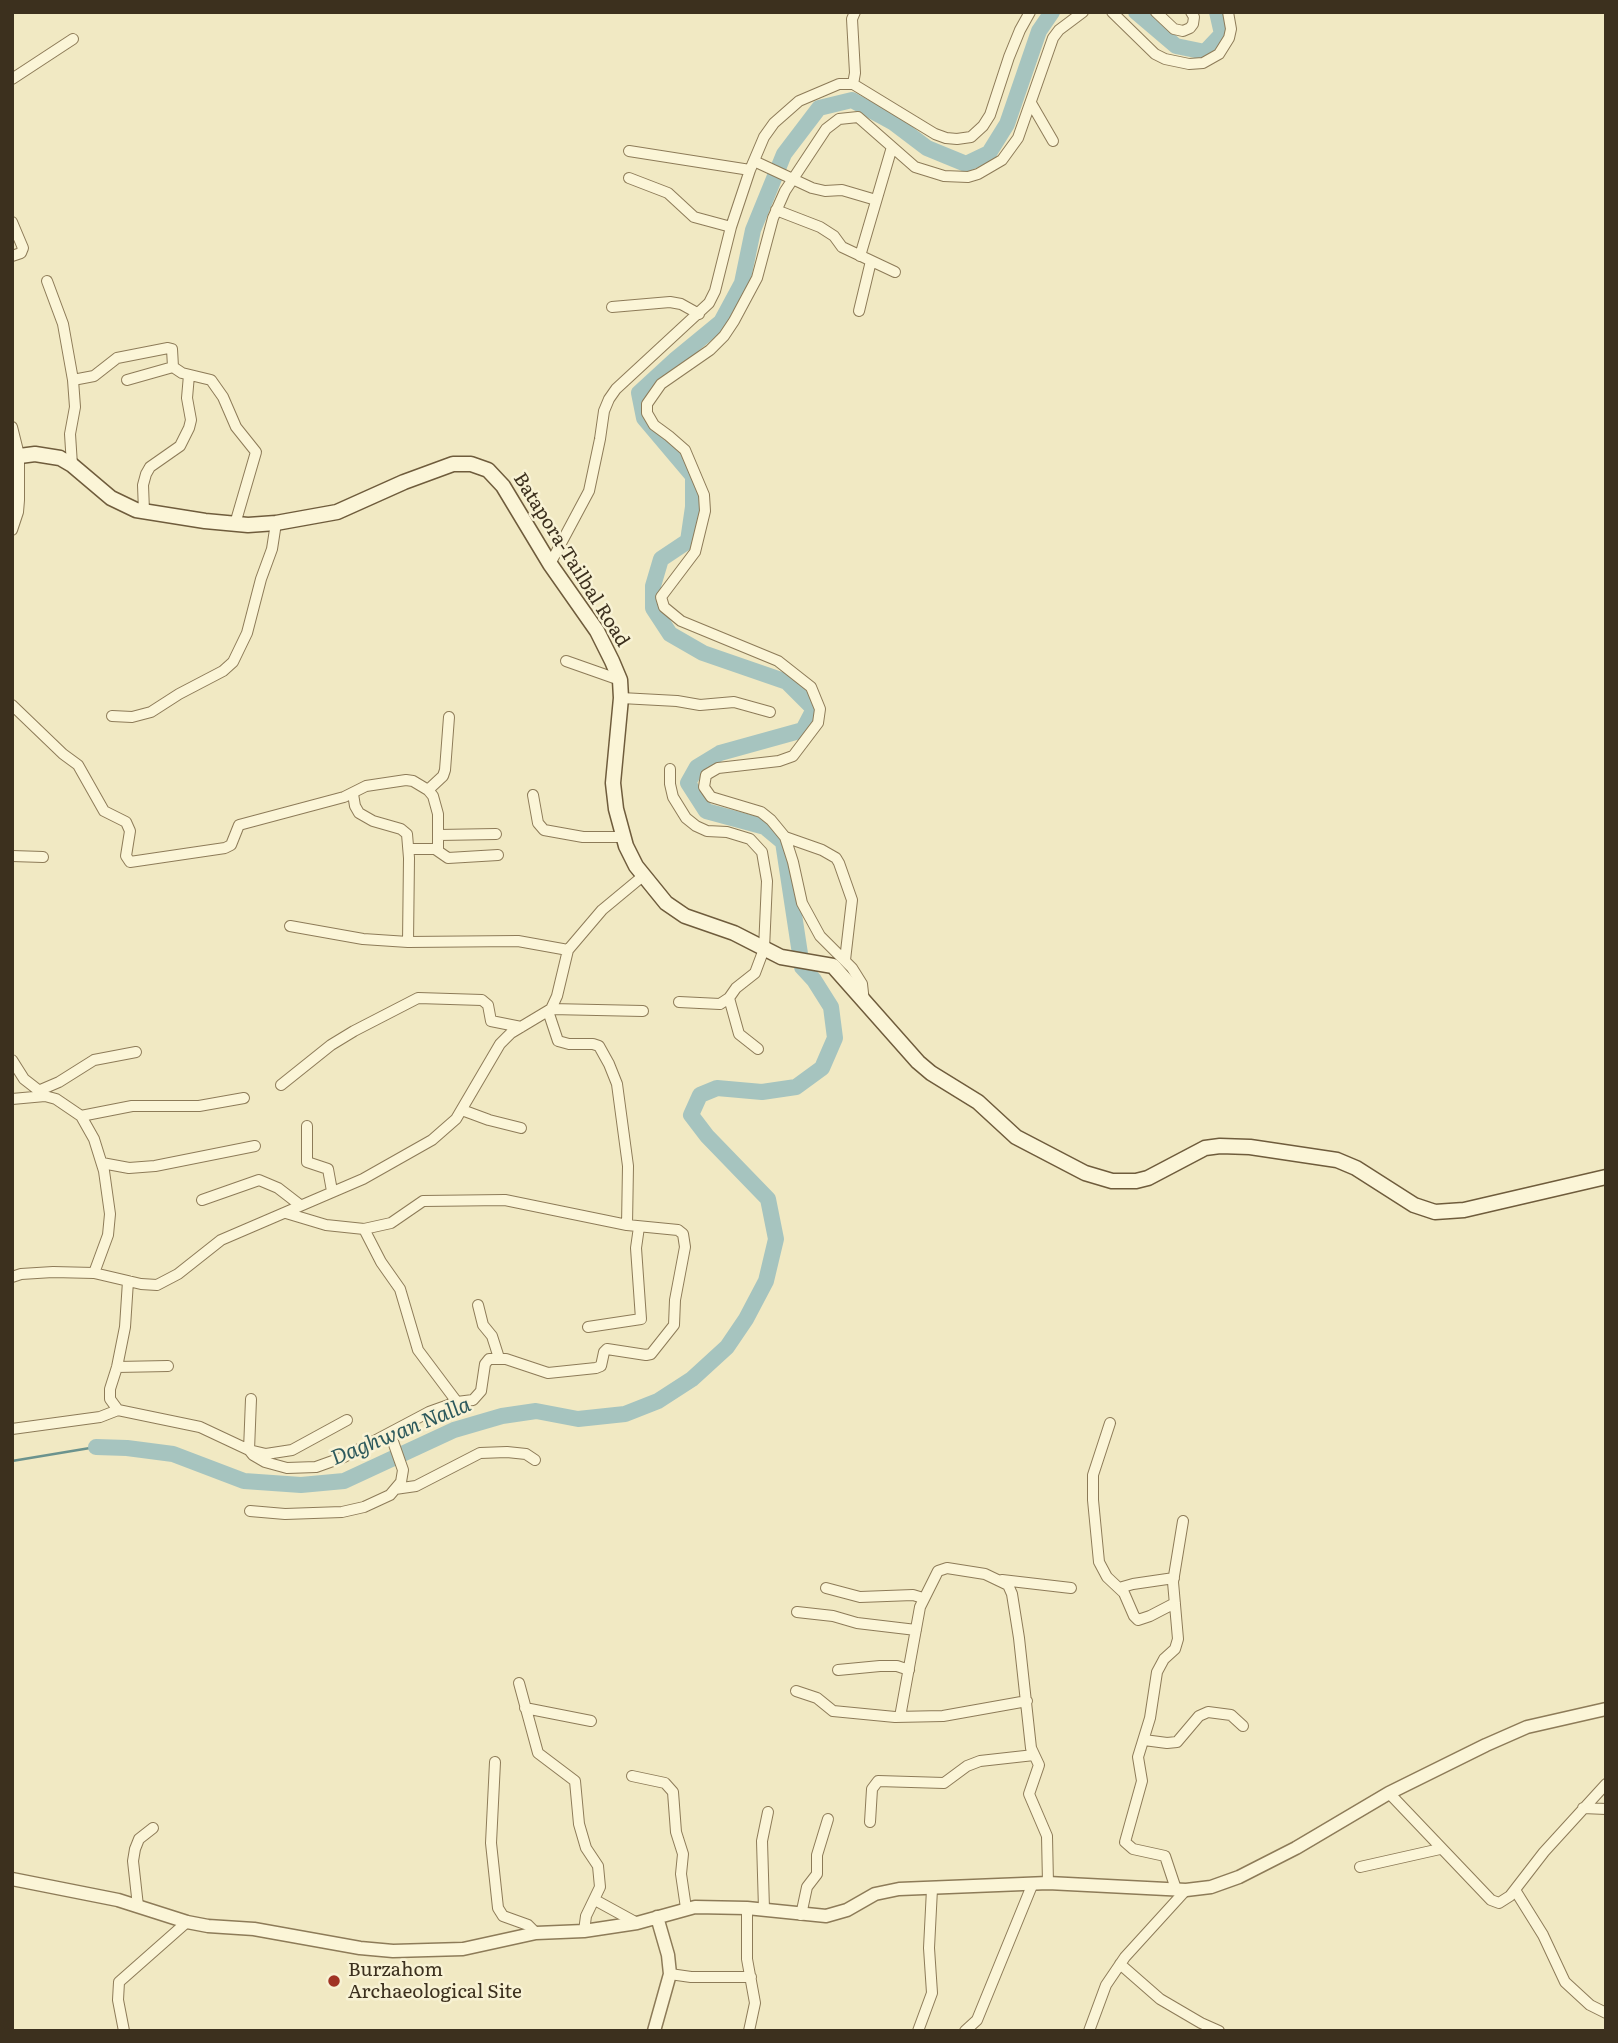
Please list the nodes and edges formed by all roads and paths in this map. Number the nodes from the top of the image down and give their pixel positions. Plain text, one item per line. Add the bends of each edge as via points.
1 (855, 12) edge
2 (1030, 12) edge
3 (1083, 12) edge
4 (1112, 12) edge
5 (1156, 12) edge
6 (1191, 12) edge
7 (1228, 12) edge
8 (73, 39) dead end
9 (12, 79) edge
10 (853, 84) junction
11 (1031, 103) junction
12 (1053, 141) dead end
13 (892, 147) junction
14 (629, 151) dead end
15 (752, 166) junction
16 (789, 177) junction
17 (629, 178) dead end
18 (876, 200) junction
19 (776, 210) junction
20 (12, 222) edge
21 (730, 227) junction
22 (12, 256) edge
23 (860, 256) junction
24 (871, 261) junction
25 (895, 272) dead end
26 (47, 281) dead end
27 (612, 307) dead end
28 (859, 311) dead end
29 (699, 314) junction
30 (173, 368) junction
31 (189, 375) junction
32 (73, 380) junction
33 (127, 380) dead end
34 (12, 428) edge
35 (15, 456) edge
36 (72, 465) junction
37 (144, 511) junction
38 (276, 523) junction
39 (235, 524) junction
40 (12, 530) edge
41 (550, 564) junction
42 (566, 661) dead end
43 (620, 680) junction
44 (621, 698) junction
45 (12, 705) edge
46 (770, 712) dead end
47 (112, 716) dead end
48 (449, 717) dead end
49 (670, 769) dead end
50 (428, 790) junction
51 (353, 794) junction
52 (533, 795) dead end
53 (496, 834) dead end
54 (439, 835) junction
55 (623, 837) junction
56 (785, 837) junction
57 (409, 849) junction
58 (438, 850) junction
59 (498, 855) dead end
60 (12, 856) edge
61 (43, 857) dead end
62 (643, 876) junction
63 (290, 926) dead end
64 (408, 942) junction
65 (764, 948) junction
66 (568, 950) junction
67 (845, 960) junction
68 (729, 998) junction
69 (678, 1002) dead end
70 (864, 1003) junction
71 (550, 1010) junction
72 (643, 1011) dead end
73 (522, 1027) junction
74 (758, 1049) dead end
75 (136, 1052) dead end
76 (12, 1060) edge
77 (281, 1085) dead end
78 (42, 1093) junction
79 (244, 1098) dead end
80 (12, 1099) edge
81 (462, 1110) junction
82 (80, 1116) junction
83 (307, 1126) dead end
84 (521, 1128) dead end
85 (255, 1146) dead end
86 (102, 1163) junction
87 (1606, 1177) edge
88 (332, 1191) junction
89 (202, 1200) dead end
90 (300, 1205) junction
91 (286, 1213) junction
92 (627, 1225) junction
93 (639, 1227) junction
94 (364, 1229) junction
95 (13, 1264) edge
96 (94, 1273) junction
97 (17, 1275) edge
98 (128, 1281) junction
99 (478, 1305) dead end
100 (589, 1327) dead end
101 (499, 1358) junction
102 (169, 1366) dead end
103 (117, 1367) junction
104 (251, 1399) dead end
105 (457, 1402) junction
106 (118, 1410) junction
107 (347, 1420) dead end
108 (1110, 1423) dead end
109 (12, 1429) edge
110 (390, 1433) junction
111 (249, 1450) junction
112 (535, 1460) dead end
113 (395, 1489) junction
114 (250, 1511) dead end
115 (1183, 1521) dead end
116 (1174, 1578) junction
117 (1001, 1580) junction
118 (826, 1588) dead end
119 (1071, 1588) dead end
120 (1119, 1588) junction
121 (923, 1598) junction
122 (1175, 1603) junction
123 (797, 1612) dead end
124 (916, 1630) junction
125 (838, 1670) dead end
126 (909, 1670) junction
127 (519, 1683) dead end
128 (796, 1690) dead end
129 (1027, 1701) junction
130 (525, 1708) junction
131 (1606, 1709) edge
132 (900, 1717) junction
133 (591, 1720) dead end
134 (1243, 1726) dead end
135 (1144, 1740) junction
136 (1034, 1755) junction
137 (495, 1762) dead end
138 (632, 1776) dead end
139 (1606, 1784) edge
140 (1389, 1793) junction
141 (1583, 1808) junction
142 (1606, 1810) edge
143 (768, 1812) dead end
144 (828, 1819) dead end
145 (870, 1822) dead end
146 (153, 1828) dead end
147 (1440, 1849) junction
148 (1360, 1867) dead end
149 (12, 1880) edge
150 (1033, 1883) junction
151 (1048, 1883) junction
152 (932, 1889) junction
153 (1181, 1889) junction
154 (1515, 1890) junction
155 (595, 1900) junction
156 (138, 1906) junction
157 (686, 1908) junction
158 (747, 1908) junction
159 (764, 1909) junction
160 (801, 1915) junction
161 (657, 1917) junction
162 (187, 1922) junction
163 (637, 1923) junction
164 (583, 1931) junction
165 (536, 1933) junction
166 (1120, 1964) junction
167 (670, 1974) junction
168 (751, 1977) junction
169 (1606, 2013) edge
170 (124, 2031) edge
171 (654, 2031) edge
172 (749, 2031) edge
173 (918, 2031) edge
174 (965, 2031) edge
175 (1089, 2031) edge
176 (1219, 2031) edge

1 - 10 street
2 - 10 street via 990,115 971,136 957,139 935,134
3 - 11 street via 1053,37
4 - 7 street via 1154,54 1189,64 1219,54 1231,29
5 - 6 street via 1174,29 1183,31 1193,24
8 - 9 street
10 - 15 street via 839,84 799,101 774,123
11 - 12 street
11 - 13 street via 1010,150 978,174 958,177 925,172
13 - 16 street via 858,117 839,119
13 - 18 street
14 - 15 street
15 - 16 street via 764,165
15 - 21 street
16 - 18 street via 819,190 842,190
16 - 19 street
17 - 21 street via 668,193 694,218
18 - 23 street
19 - 23 street via 820,227
19 - 56 street via 757,278 734,321 710,350 662,384 647,404 647,413 654,425 685,450 704,495 695,552 661,597 664,607 681,621 778,661 817,696 818,723 793,755 779,761 718,768 704,780 711,797 761,812
20 - 22 street via 23,248
21 - 29 street via 715,291
23 - 24 street
24 - 25 street
24 - 28 street
26 - 32 street via 63,324
27 - 29 street via 670,302
29 - 41 street via 608,399 589,491
30 - 31 street
30 - 32 street via 172,349 168,348 117,358 94,376
30 - 33 street
31 - 37 street via 189,428 180,446 146,474
31 - 39 street via 211,380 236,427 256,452
32 - 36 street
34 - 35 street
35 - 36 main road, Batapora-Tailbal Road via 48,455
35 - 40 street via 18,512
36 - 37 main road, Batapora-Tailbal Road via 111,498
37 - 39 main road, Batapora-Tailbal Road
38 - 39 main road, Batapora-Tailbal Road
38 - 41 main road, Batapora-Tailbal Road via 337,512 443,467 471,464 488,470 503,486
38 - 47 street via 247,633 233,662 151,712
41 - 43 main road, Batapora-Tailbal Road via 597,631
42 - 43 street
43 - 44 main road, Batapora-Tailbal Road
44 - 46 street via 700,705 734,702
44 - 55 main road, Batapora-Tailbal Road via 613,783
45 - 51 street via 78,765 104,811 126,821 130,862 225,848 231,845 239,825
48 - 50 street via 445,770
49 - 65 street via 673,797 686,818 707,831 750,839 762,852 767,881
50 - 51 street via 406,780 366,786
50 - 54 street via 436,804
51 - 57 street via 359,813 405,831
52 - 55 street via 538,823 544,830 583,837
53 - 54 street
54 - 58 street
55 - 62 main road, Batapora-Tailbal Road
56 - 67 street via 802,903 820,936
56 - 67 street via 822,850 839,863 852,900
57 - 58 street
57 - 64 street
58 - 59 street via 448,858
60 - 61 street
62 - 65 main road, Batapora-Tailbal Road via 676,911
62 - 66 street via 602,910
63 - 64 street
64 - 66 street via 518,941
65 - 68 street via 755,974
65 - 70 main road, Batapora-Tailbal Road via 781,957 833,966
66 - 71 street
67 - 70 street via 862,985
68 - 69 street via 715,1004
68 - 74 street via 739,1034
70 - 87 main road, Batapora-Tailbal Road via 918,1062 978,1102 1016,1137 1071,1167 1112,1181 1148,1178 1205,1148 1220,1146 1337,1160 1414,1205 1436,1212 1464,1210
71 - 72 street
71 - 73 street
71 - 92 street via 558,1041 599,1046 613,1074 630,1177
73 - 77 street via 491,1021 488,1005 482,1000 418,999 331,1045
73 - 81 street via 500,1044
75 - 78 street via 94,1060
76 - 78 street via 24,1079
78 - 80 street
78 - 82 street
79 - 82 street via 199,1106 132,1106
81 - 84 street
81 - 88 street via 432,1140
82 - 86 street
83 - 88 street via 307,1162 328,1169
85 - 86 street via 155,1166
86 - 96 street via 110,1225
88 - 90 street
89 - 90 street via 259,1180
90 - 91 street
91 - 94 street via 326,1225
91 - 98 street via 221,1240 167,1282
92 - 93 street
92 - 94 street via 505,1200 475,1200 419,1202 391,1223
93 - 100 street via 636,1248 642,1319
93 - 101 street via 678,1230 685,1247 674,1325 651,1354 607,1349 601,1366 560,1373
94 - 105 street via 400,1289 418,1350
95 - 97 street
96 - 97 street
96 - 98 street
98 - 103 street
99 - 101 street
101 - 105 street via 487,1361 479,1395
102 - 103 street
103 - 106 street via 110,1399
104 - 111 street
105 - 110 street
106 - 109 street via 100,1417
106 - 111 street via 200,1427
107 - 111 street via 292,1450 266,1454
108 - 120 street via 1093,1475 1093,1500 1099,1562
110 - 111 street via 337,1461 305,1468 265,1462
110 - 113 street via 402,1464 403,1476
112 - 113 street via 526,1454 480,1453 416,1486
113 - 114 street via 379,1501 342,1512
115 - 116 street
116 - 120 street
116 - 122 street
117 - 119 street
117 - 121 street via 942,1568
117 - 129 street via 1012,1594
118 - 121 street via 860,1597
120 - 122 street via 1138,1620
121 - 124 street
122 - 135 street via 1177,1644 1157,1672
123 - 124 street
124 - 126 street
125 - 126 street via 880,1665
126 - 132 street
127 - 130 street
128 - 132 street via 813,1696 833,1712
129 - 132 street via 943,1716
129 - 136 street
130 - 133 street
130 - 155 street via 538,1753 575,1782 579,1824 600,1872
131 - 140 street via 1527,1727
134 - 135 street via 1231,1714 1209,1712 1199,1716 1177,1742
135 - 153 street via 1138,1757 1142,1781 1125,1842 1165,1856
136 - 145 street via 979,1761 944,1783 878,1780 873,1785
136 - 151 street via 1039,1772 1029,1794 1047,1836
137 - 165 street via 491,1843 499,1911
138 - 157 street via 665,1783 673,1793 676,1832 684,1854 681,1874
139 - 141 street
140 - 147 street
140 - 153 street via 1239,1877 1211,1887
141 - 142 street
141 - 154 street
143 - 159 street via 762,1841
144 - 160 street via 817,1855 817,1874 807,1887
146 - 156 street via 135,1849
147 - 148 street
147 - 154 street via 1494,1902 1504,1901
149 - 156 street
150 - 151 street
150 - 152 street
150 - 174 street via 976,2020
151 - 153 street
152 - 160 street via 887,1890 837,1914
152 - 173 street via 932,1993
153 - 166 street
154 - 169 street via 1565,1982
155 - 163 street
155 - 164 street
156 - 162 street
157 - 158 street
157 - 161 street
158 - 159 street
158 - 168 street
159 - 160 street
161 - 163 street
161 - 167 street
162 - 165 street via 393,1951 463,1949
162 - 170 street via 119,1982
163 - 164 street
164 - 165 street
166 - 175 street via 1106,1985
166 - 176 street via 1160,1999
167 - 168 street
167 - 171 street
168 - 172 street via 755,2003

